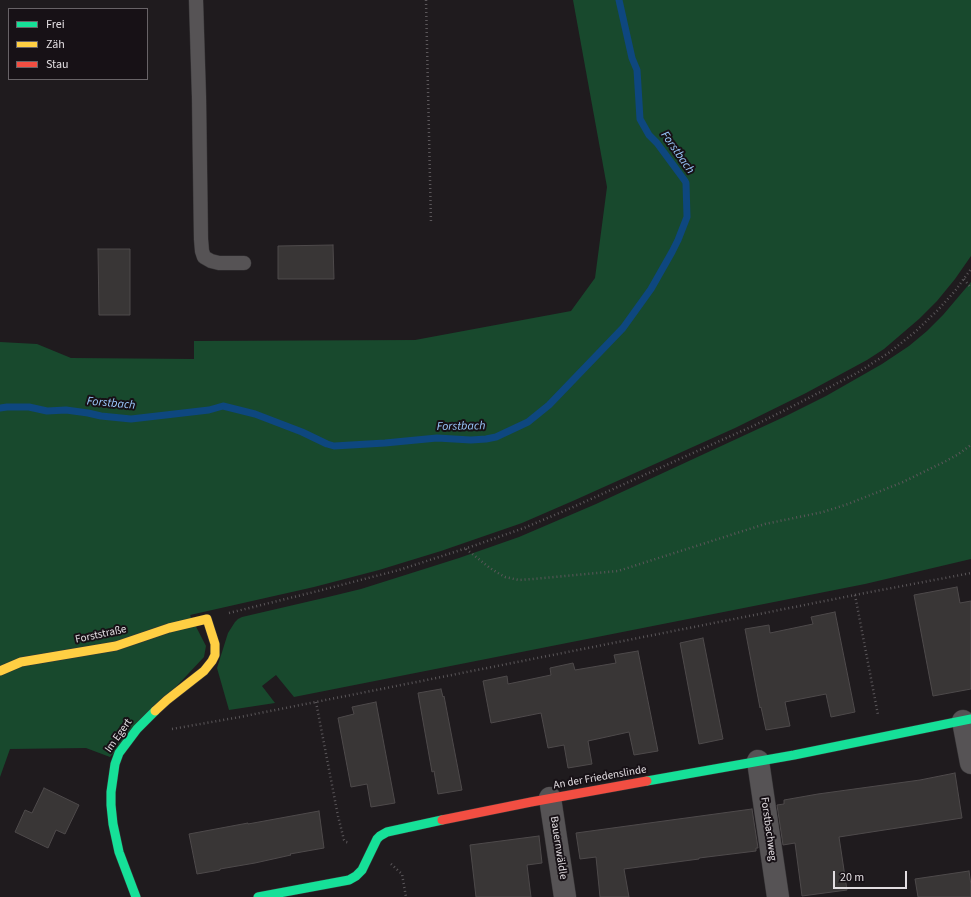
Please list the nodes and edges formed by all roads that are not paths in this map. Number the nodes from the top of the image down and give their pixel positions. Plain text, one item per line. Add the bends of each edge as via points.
1 (196, 0) edge
2 (244, 263) dead end
3 (207, 619) joint
4 (0, 671) edge
5 (967, 720) edge
6 (758, 761) junction
7 (971, 763) edge
8 (550, 798) junction
9 (136, 897) edge
10 (258, 897) edge
11 (565, 897) edge
12 (778, 897) edge

1 - 2 lane via 202,251 204,257 210,261
3 - 4 street, Forststraße via 169,628 116,646 21,662
3 - 9 street, Im Egert via 215,644 215,655 209,666 155,710 119,753 115,764 111,805 113,824 119,852
5 - 6 street, An der Friedenslinde
5 - 7 street
6 - 8 street, An der Friedenslinde
6 - 12 street, Forstbachweg
8 - 10 street, An der Friedenslinde via 387,832 377,839 362,870 356,876 348,880
8 - 11 street, Bauernwäldle

